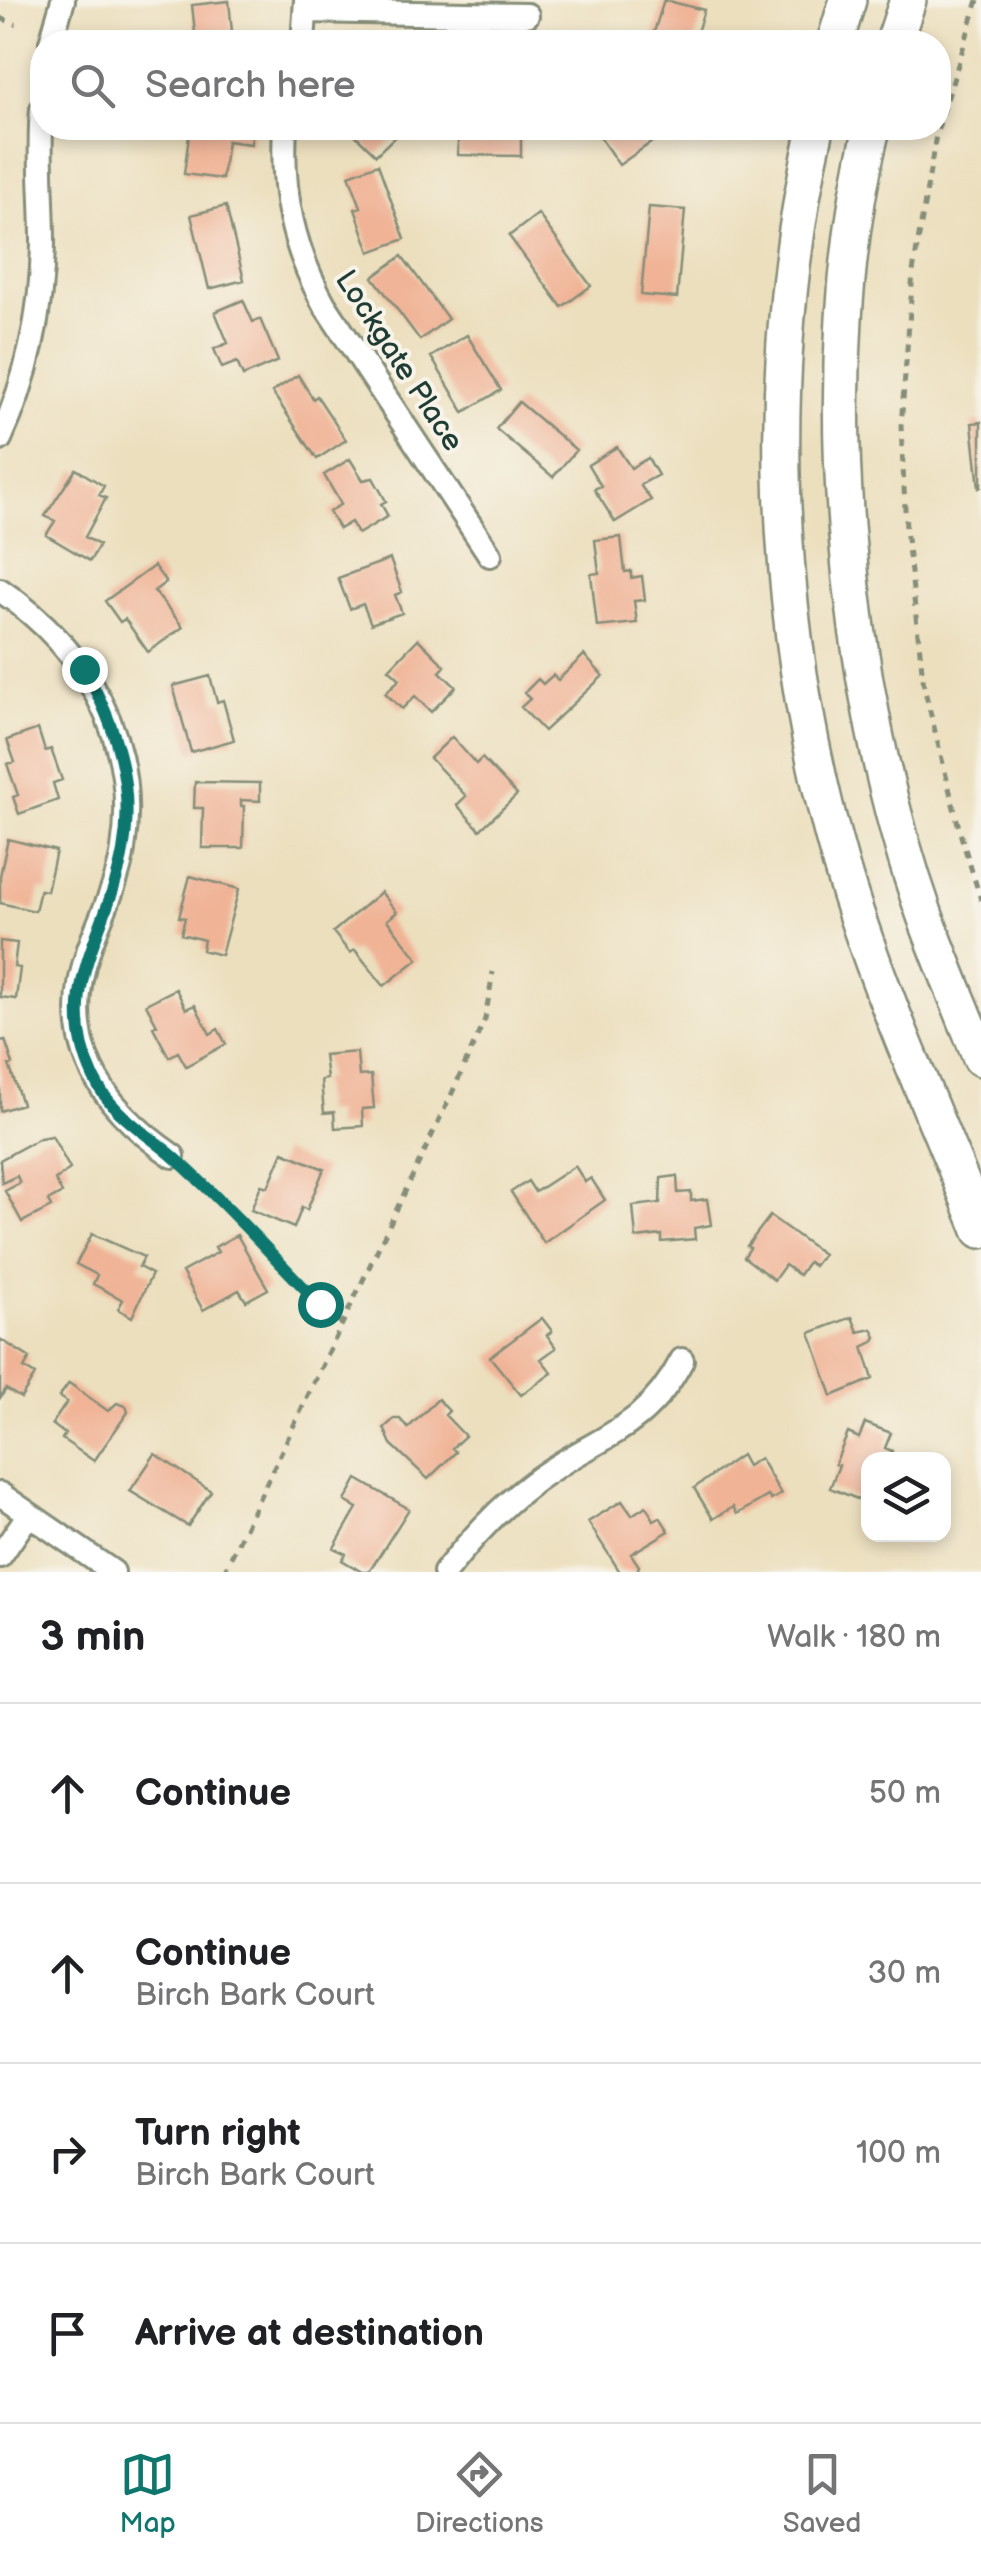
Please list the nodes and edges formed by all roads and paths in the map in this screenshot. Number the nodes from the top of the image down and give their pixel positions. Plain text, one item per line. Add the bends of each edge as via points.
1 (63, 0) edge
2 (848, 0) edge
3 (908, 0) edge
4 (978, 0) edge
5 (306, 6) edge
6 (527, 15) dead end
7 (0, 18) edge
8 (16, 24) dead end
9 (54, 30) edge
10 (839, 30) edge
11 (898, 30) edge
12 (951, 87) edge
13 (42, 140) edge
14 (284, 140) edge
15 (814, 140) edge
16 (869, 140) edge
17 (935, 140) edge
18 (0, 439) edge
19 (490, 556) dead end
20 (0, 590) edge
21 (981, 861) edge
22 (970, 865) junction
23 (981, 900) edge
24 (492, 972) dead end
25 (981, 1058) edge
26 (173, 1156) joint
27 (981, 1230) edge
28 (342, 1324) junction
29 (682, 1360) dead end
30 (0, 1494) edge
31 (29, 1514) junction
32 (0, 1556) edge
33 (113, 1572) edge
34 (224, 1572) edge
35 (445, 1572) edge

1 - 9 street
2 - 10 highway
3 - 11 highway
4 - 12 path
5 - 6 street
7 - 8 path
13 - 18 street via 39,300 29,356
14 - 19 street, Lockgate Place via 286,198 307,273
15 - 27 highway via 796,238 783,415 785,522 802,689 857,915
16 - 25 highway via 842,364 854,592 900,832
17 - 22 path via 913,272 901,426 924,687
20 - 26 street via 75,658 117,740 125,777 123,850 88,952 80,1020 100,1090
21 - 22 path
22 - 23 path
24 - 28 path via 485,1018
26 - 28 path
28 - 34 path
29 - 35 street via 654,1404 531,1484
30 - 31 street
31 - 32 street
31 - 33 street

